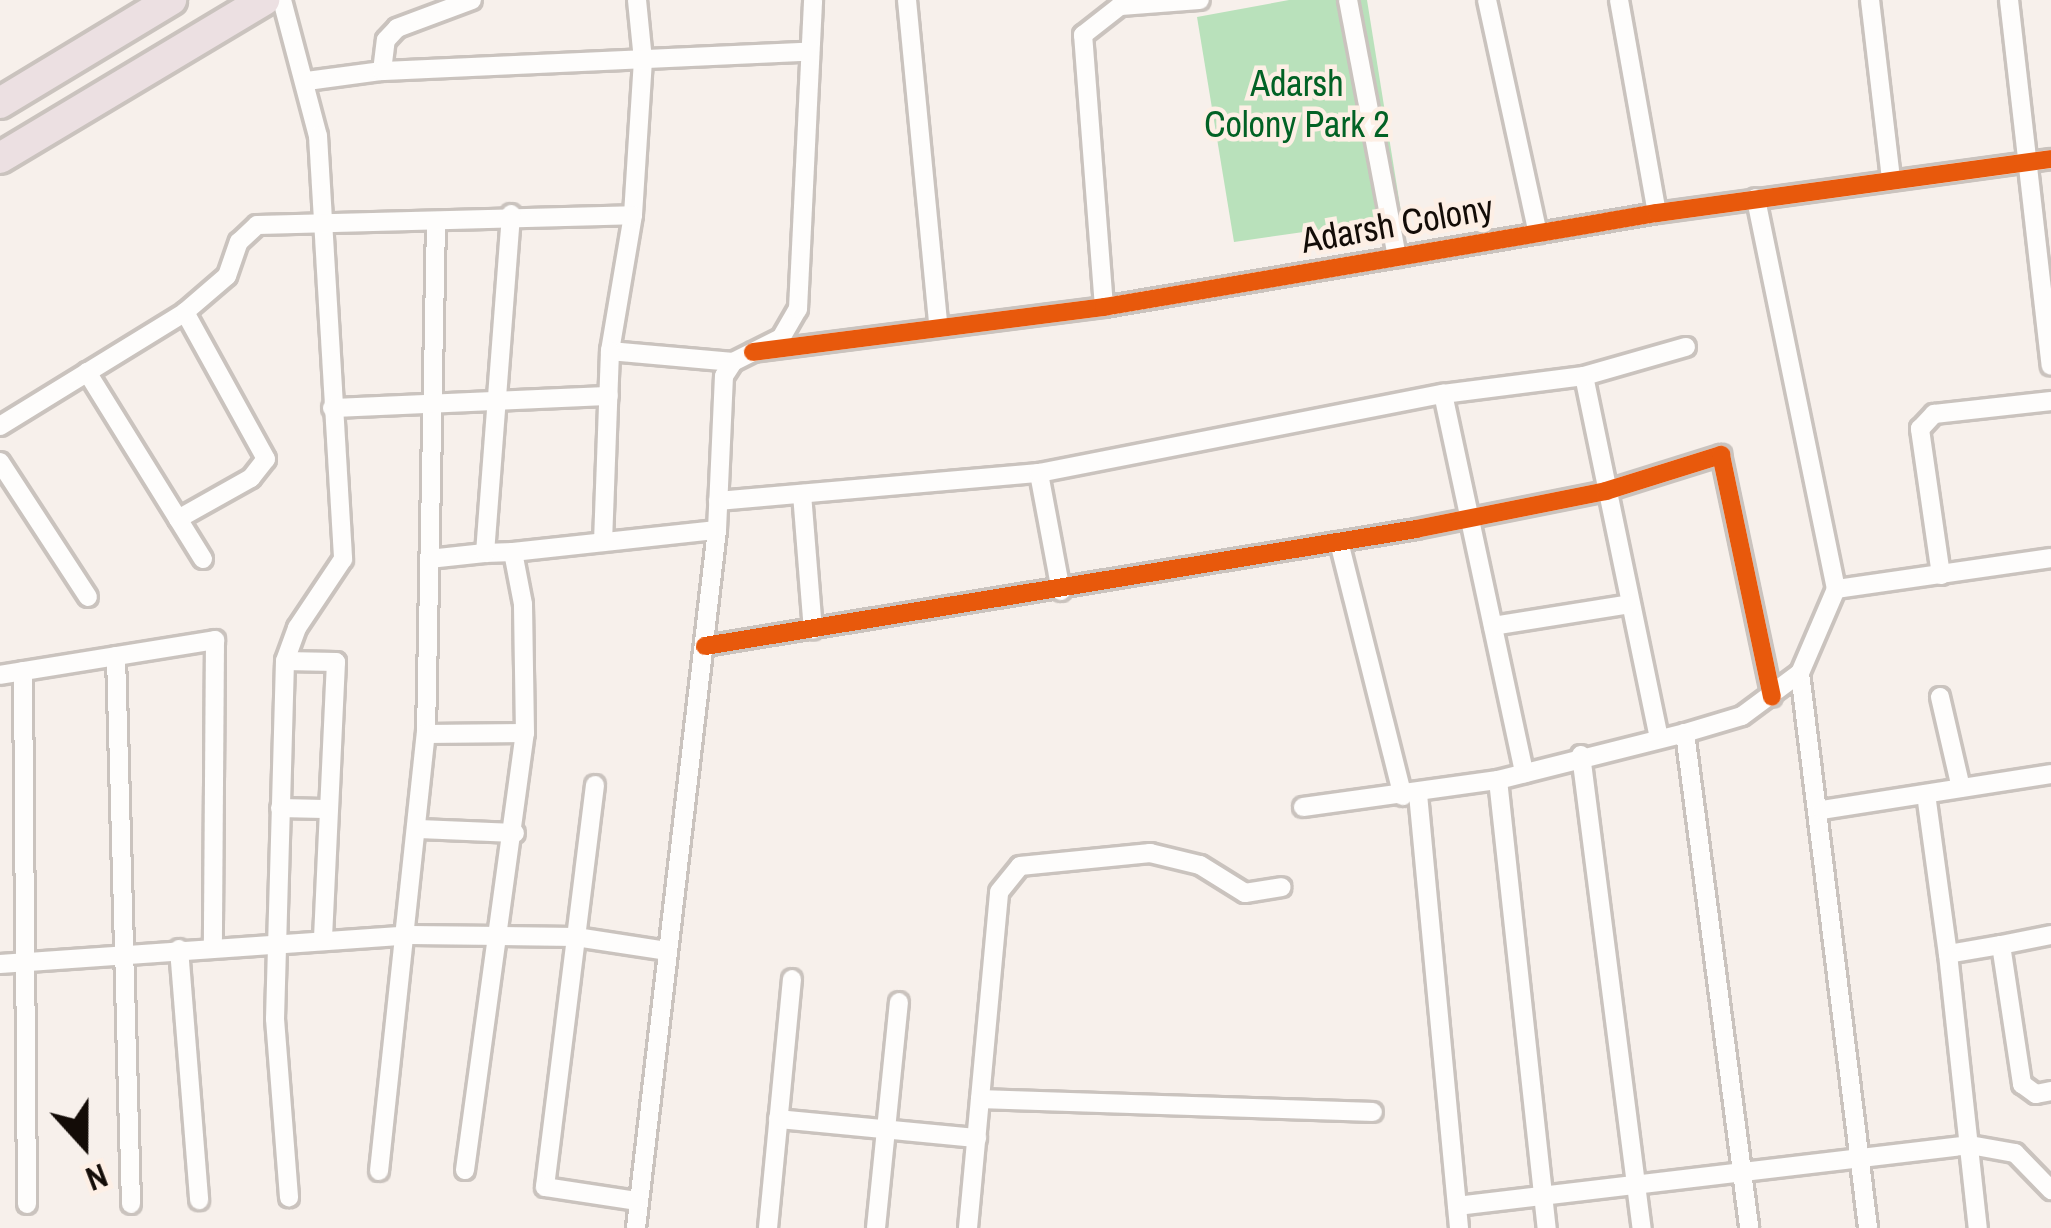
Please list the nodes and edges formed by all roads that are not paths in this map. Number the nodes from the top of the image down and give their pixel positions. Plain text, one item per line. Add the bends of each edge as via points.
1 (171, 0) edge
2 (264, 0) edge
3 (282, 0) edge
4 (472, 0) edge
5 (637, 0) edge
6 (812, 0) edge
7 (907, 0) edge
8 (1200, 0) edge
9 (1348, 0) edge
10 (1487, 0) edge
11 (1619, 0) edge
12 (1870, 0) edge
13 (2009, 0) edge
14 (808, 52) junction
15 (644, 60) junction
16 (382, 71) junction
17 (307, 81) junction
18 (0, 103) edge
19 (0, 158) edge
20 (2051, 158) edge
21 (2025, 162) junction
22 (1891, 179) junction
23 (1756, 199) junction
24 (1657, 213) junction
25 (512, 214) junction
26 (634, 215) junction
27 (436, 222) junction
28 (324, 226) junction
29 (1538, 233) junction
30 (1397, 257) junction
31 (1104, 307) junction
32 (185, 312) junction
33 (938, 323) junction
34 (1686, 347) dead end
35 (610, 351) junction
36 (753, 352) junction
37 (733, 362) junction
38 (2051, 366) edge
39 (87, 372) junction
40 (1584, 376) junction
41 (1443, 394) junction
42 (609, 396) junction
43 (499, 397) junction
44 (432, 399) junction
45 (2051, 401) edge
46 (332, 408) junction
47 (0, 426) edge
48 (0, 462) edge
49 (1039, 473) junction
50 (1606, 491) junction
51 (802, 494) junction
52 (718, 501) junction
53 (1471, 517) junction
54 (178, 520) junction
55 (717, 530) junction
56 (603, 542) junction
57 (1340, 542) junction
58 (513, 552) junction
59 (485, 553) junction
60 (2051, 558) edge
61 (203, 559) dead end
62 (429, 559) junction
63 (1940, 575) junction
64 (1836, 589) junction
65 (1061, 591) junction
66 (88, 597) dead end
67 (1630, 604) junction
68 (1493, 626) junction
69 (813, 630) junction
70 (705, 646) junction
71 (116, 656) junction
72 (285, 661) junction
73 (23, 671) junction
74 (1800, 673) junction
75 (0, 675) edge
76 (1940, 697) dead end
77 (1772, 698) junction
78 (525, 733) junction
79 (1685, 733) junction
80 (426, 734) junction
81 (1659, 738) junction
82 (1581, 755) junction
83 (1524, 772) junction
84 (2051, 774) edge
85 (1498, 780) junction
86 (595, 785) dead end
87 (1961, 788) junction
88 (1926, 794) junction
89 (1411, 795) junction
90 (1303, 807) dead end
91 (280, 808) junction
92 (324, 808) junction
93 (1822, 810) junction
94 (419, 829) junction
95 (515, 832) junction
96 (1282, 887) dead end
97 (502, 934) junction
98 (410, 935) junction
99 (2051, 935) edge
100 (323, 938) junction
101 (576, 938) junction
102 (277, 941) junction
103 (2001, 945) junction
104 (213, 946) junction
105 (179, 949) junction
106 (668, 951) junction
107 (1948, 954) junction
108 (120, 955) junction
109 (29, 962) junction
110 (0, 964) edge
111 (792, 979) dead end
112 (899, 1002) dead end
113 (2051, 1091) edge
114 (980, 1099) junction
115 (1373, 1112) dead end
116 (778, 1119) junction
117 (883, 1129) junction
118 (977, 1138) junction
119 (1970, 1145) junction
120 (1860, 1154) junction
121 (1743, 1169) junction
122 (465, 1170) dead end
123 (379, 1171) dead end
124 (1638, 1182) junction
125 (2051, 1190) edge
126 (1543, 1195) junction
127 (289, 1197) dead end
128 (200, 1200) dead end
129 (637, 1201) junction
130 (27, 1204) dead end
131 (131, 1204) dead end
132 (1457, 1206) junction
133 (636, 1228) edge
134 (768, 1228) edge
135 (876, 1228) edge
136 (968, 1228) edge
137 (1459, 1228) edge
138 (1546, 1228) edge
139 (1642, 1228) edge
140 (1749, 1228) edge
141 (1868, 1228) edge
142 (1978, 1228) edge

1 - 18 highway
2 - 19 highway
3 - 17 street
4 - 16 street via 397,28 386,40
5 - 15 street
6 - 14 street
7 - 33 street
8 - 31 street via 1120,6 1083,35
9 - 30 street
10 - 29 street
11 - 24 street
12 - 22 street
13 - 21 street
14 - 15 street
14 - 36 street via 798,309 794,327
15 - 16 street
15 - 26 street
16 - 17 street
17 - 28 street
20 - 21 street, Adarsh Colony
21 - 22 street, Adarsh Colony
21 - 38 street
22 - 23 street, Adarsh Colony
23 - 24 street, Adarsh Colony
23 - 64 street
24 - 29 street, Adarsh Colony
25 - 26 street
25 - 27 street
25 - 43 street
26 - 35 street
27 - 28 street
27 - 44 street
28 - 32 street via 256,225 238,242 226,275
28 - 46 street
29 - 30 street, Adarsh Colony
30 - 31 street, Adarsh Colony
31 - 33 street, Adarsh Colony
32 - 39 street
32 - 54 street via 266,459 251,478
33 - 36 street, Adarsh Colony
34 - 40 street
35 - 37 street
35 - 42 street
36 - 37 street
37 - 52 street via 724,376
39 - 47 street
39 - 54 street
40 - 41 street
40 - 50 street
41 - 49 street
41 - 53 street
42 - 43 street
42 - 56 street
43 - 44 street
43 - 59 street
44 - 46 street
44 - 62 street
45 - 63 street via 1934,414 1920,429
46 - 72 street via 343,559
48 - 66 street
49 - 51 street
49 - 65 street
50 - 53 street
50 - 67 street
50 - 77 street via 1721,455
51 - 52 street
51 - 69 street
52 - 55 street
53 - 57 street
53 - 68 street
54 - 61 street
55 - 56 street
55 - 70 street
56 - 58 street
57 - 65 street
57 - 89 street
58 - 59 street
58 - 78 street via 523,604
59 - 62 street
60 - 63 street
62 - 80 street
63 - 64 street
64 - 74 street
65 - 69 street
67 - 68 street
67 - 81 street
68 - 83 street
69 - 70 street
70 - 106 street
71 - 73 street
71 - 104 street via 215,640
71 - 108 street
72 - 91 street
72 - 92 street via 336,662
73 - 75 street
73 - 109 street
74 - 77 street
74 - 93 street
76 - 87 street
77 - 79 street
78 - 80 street
78 - 95 street
79 - 81 street
79 - 121 street
80 - 94 street
81 - 82 street
82 - 83 street
82 - 124 street
83 - 85 street
84 - 87 street
85 - 89 street
85 - 126 street
86 - 101 street
87 - 88 street
88 - 93 street
88 - 107 street
89 - 90 street
89 - 132 street
91 - 92 street
91 - 102 street
92 - 100 street
93 - 120 street
94 - 95 street
94 - 98 street
95 - 97 street
96 - 114 street via 1245,892 1200,865 1150,853 1020,866 999,892
97 - 98 street
97 - 101 street
97 - 122 street
98 - 100 street
98 - 123 street
99 - 103 street
100 - 102 street
101 - 106 street
101 - 129 street via 545,1186
102 - 104 street
102 - 127 street via 278,1101
103 - 107 street
103 - 113 street via 2022,1084 2036,1094
104 - 105 street
105 - 108 street
105 - 128 street
106 - 129 street
107 - 119 street
108 - 109 street
108 - 131 street
109 - 110 street
109 - 130 street
111 - 116 street
112 - 117 street
114 - 115 street
114 - 118 street
116 - 117 street
116 - 134 street
117 - 118 street
117 - 135 street
118 - 136 street
119 - 120 street
119 - 125 street via 2015,1153
119 - 142 street
120 - 121 street
120 - 141 street
121 - 124 street
121 - 140 street
124 - 126 street
124 - 139 street
126 - 132 street
126 - 138 street
129 - 133 street
132 - 137 street

